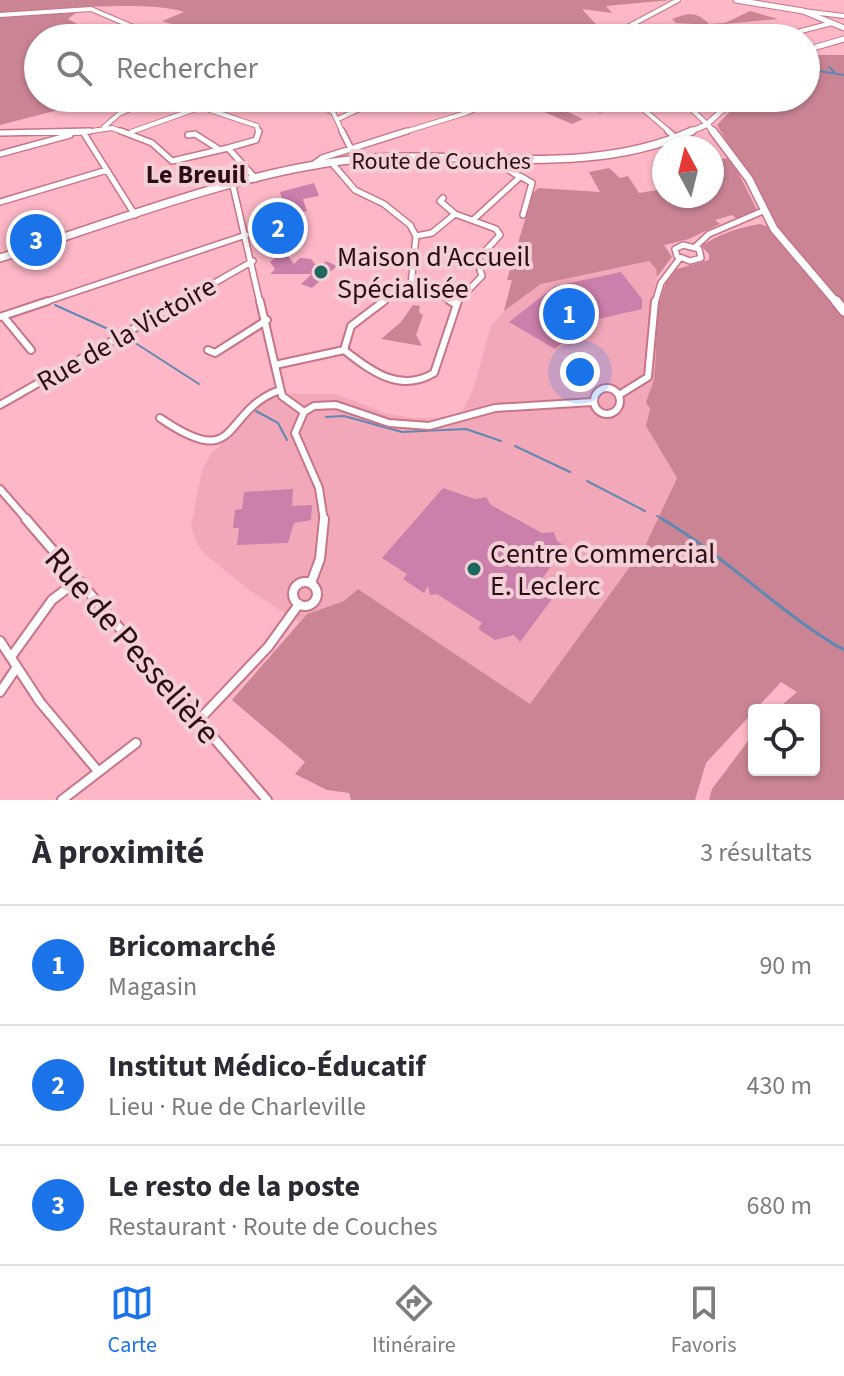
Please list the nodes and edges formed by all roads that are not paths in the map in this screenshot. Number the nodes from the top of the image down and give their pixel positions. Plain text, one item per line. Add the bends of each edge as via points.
1 (678, 0) edge
2 (736, 0) edge
3 (803, 11) junction
4 (0, 15) edge
5 (844, 16) edge
6 (832, 23) junction
7 (125, 24) edge
8 (633, 24) edge
9 (820, 26) edge
10 (844, 28) edge
11 (844, 39) edge
12 (820, 46) edge
13 (125, 112) edge
14 (187, 112) edge
15 (216, 112) edge
16 (329, 112) edge
17 (353, 112) edge
18 (467, 112) edge
19 (646, 112) edge
20 (695, 112) edge
21 (721, 112) edge
22 (338, 119) junction
23 (708, 125) junction
24 (104, 127) junction
25 (83, 132) junction
26 (130, 132) junction
27 (0, 133) edge
28 (74, 133) junction
29 (188, 135) dead end
30 (674, 136) edge
31 (684, 136) edge
32 (652, 143) edge
33 (217, 148) junction
34 (228, 148) junction
35 (351, 149) junction
36 (0, 154) edge
37 (327, 160) junction
38 (493, 160) junction
39 (107, 170) junction
40 (520, 176) junction
41 (256, 179) junction
42 (233, 186) junction
43 (443, 198) dead end
44 (0, 202) edge
45 (763, 211) junction
46 (455, 214) junction
47 (135, 215) junction
48 (523, 215) dead end
49 (473, 220) junction
50 (246, 235) junction
51 (416, 236) junction
52 (695, 247) junction
53 (0, 258) edge
54 (680, 258) junction
55 (253, 261) junction
56 (411, 285) junction
57 (455, 304) junction
58 (844, 311) edge
59 (1, 316) edge
60 (267, 320) junction
61 (31, 350) dead end
62 (208, 350) dead end
63 (344, 350) junction
64 (275, 365) junction
65 (280, 390) junction
66 (619, 395) junction
67 (592, 402) junction
68 (0, 405) edge
69 (304, 412) junction
70 (160, 418) dead end
71 (0, 489) edge
72 (77, 581) junction
73 (311, 583) junction
74 (299, 604) junction
75 (0, 641) edge
76 (11, 657) junction
77 (17, 667) junction
78 (0, 692) edge
79 (198, 721) junction
80 (136, 743) dead end
81 (97, 770) junction
82 (62, 800) edge
83 (267, 800) edge

1 - 8 street
2 - 3 main road
3 - 5 street
3 - 6 main road
4 - 7 street via 91,9
6 - 9 street
6 - 10 main road
11 - 12 main road
13 - 24 street
14 - 26 street
15 - 34 street via 259,127 256,140
16 - 22 street
17 - 22 street
18 - 35 street
19 - 30 street
20 - 23 street
21 - 23 main road, Route de Couches
22 - 35 street
23 - 31 main road, Route de Couches
23 - 45 main road via 749,179
24 - 25 street
24 - 26 street
25 - 28 street
25 - 39 street
26 - 33 street via 172,161
27 - 28 street
28 - 36 street
29 - 33 street
32 - 38 main road, Route de Couches via 571,158
33 - 34 street
34 - 41 street
35 - 37 street
37 - 38 main road, Route de Couches
37 - 41 main road, Route de Couches
37 - 51 street via 355,190 388,207
38 - 40 street
39 - 44 street
39 - 47 street
40 - 48 street via 532,183
40 - 49 street
41 - 42 main road, Route de Couches
42 - 47 main road, Route de Couches
42 - 50 street
43 - 46 street via 440,201
45 - 52 street via 706,235
45 - 58 main road
46 - 49 street
46 - 51 street via 432,233
47 - 53 main road, Route de Couches
49 - 57 street via 500,235 477,260 482,276
50 - 55 street
50 - 59 street
51 - 56 street
52 - 54 street via 677,247
52 - 54 street via 701,252 698,260
54 - 66 street via 667,268 654,305 648,377
55 - 60 street
55 - 68 street, Rue de la Victoire
56 - 57 street via 428,287
56 - 63 street via 391,293 351,326
57 - 63 street via 436,370 427,379 387,380
59 - 61 street
60 - 62 street via 215,353
60 - 64 street
63 - 64 street
64 - 65 street
65 - 69 street
65 - 70 street via 266,394 215,441 195,440
66 - 67 street via 600,390
66 - 67 street via 622,404 616,411
67 - 69 street via 495,408 429,426 389,423 325,404
69 - 73 street via 295,433 319,488 324,518 320,559
71 - 72 street, Rue de Pesselière
72 - 76 street via 52,600
72 - 79 street, Rue de Pesselière
73 - 74 street via 294,589
73 - 74 street via 317,587 317,598
74 - 79 street via 268,647
75 - 76 street
76 - 77 street
77 - 78 street
77 - 81 street
79 - 83 street, Rue de Pesselière
80 - 81 street
81 - 82 street

